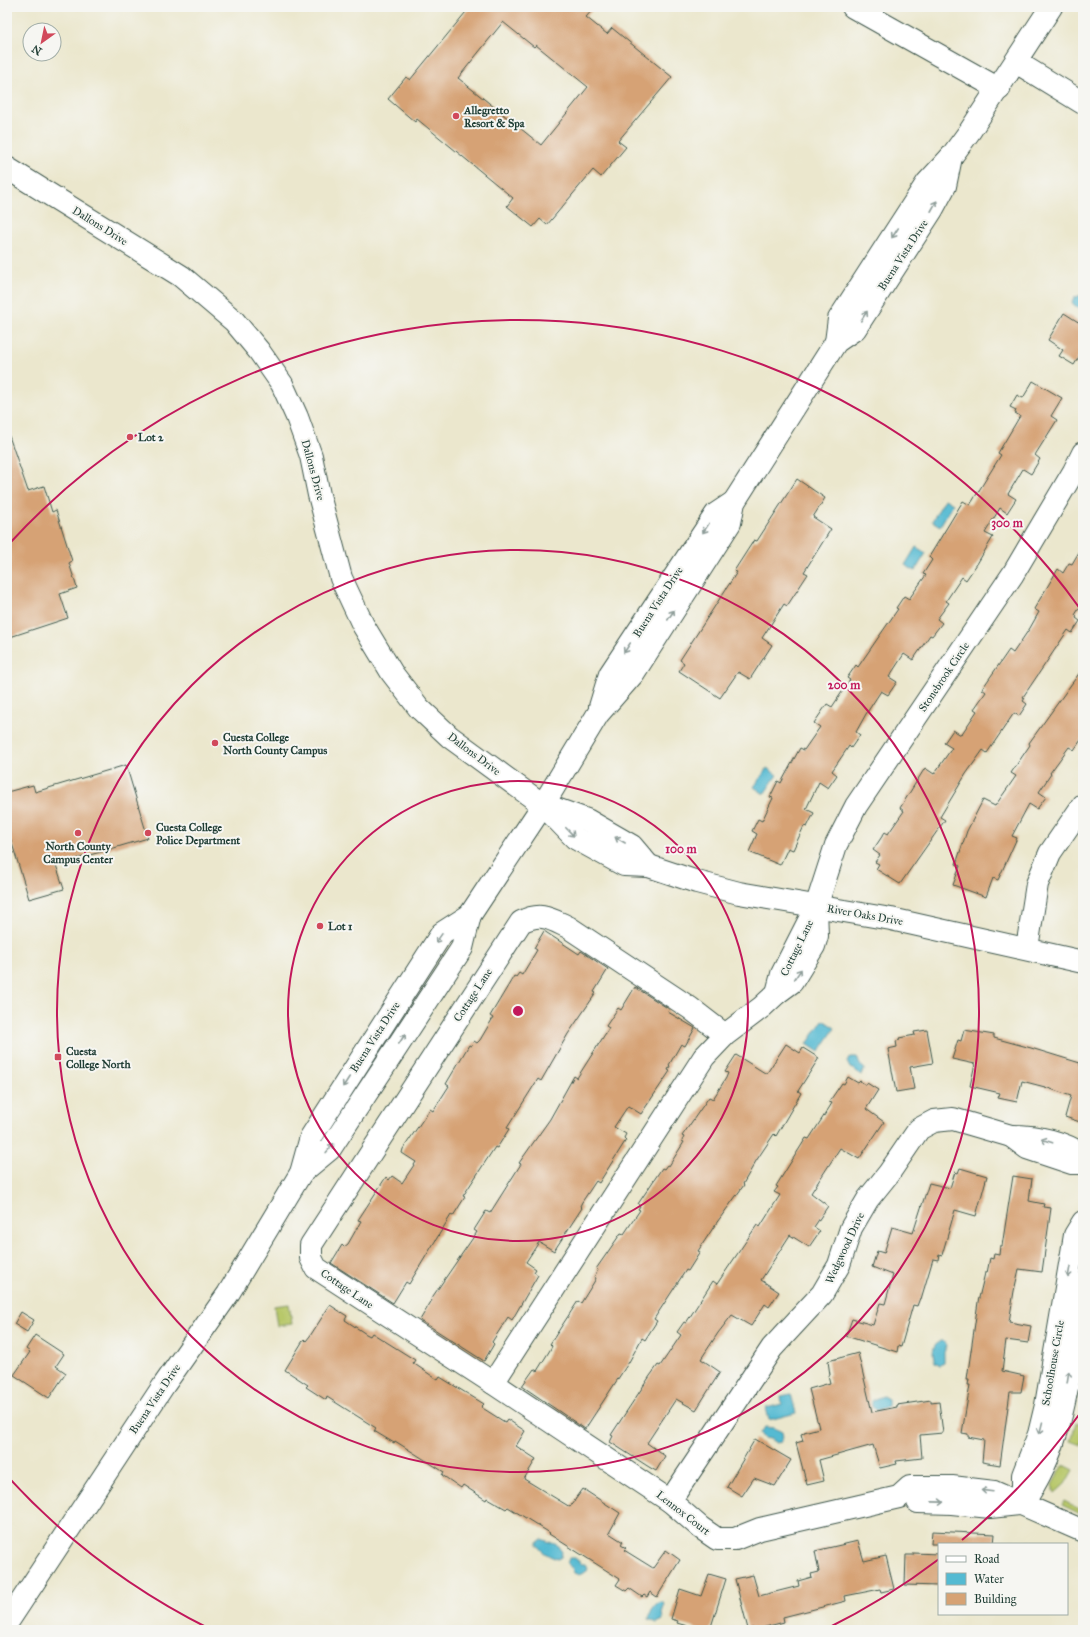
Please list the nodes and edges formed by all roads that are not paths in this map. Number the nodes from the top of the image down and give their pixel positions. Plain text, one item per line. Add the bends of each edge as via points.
1 (853, 7) edge
2 (1051, 7) edge
3 (1016, 62) junction
4 (999, 88) junction
5 (1083, 103) edge
6 (7, 168) edge
7 (1083, 453) edge
8 (543, 805) junction
9 (1083, 805) edge
10 (816, 907) junction
11 (1027, 948) junction
12 (1083, 962) edge
13 (724, 1035) junction
14 (1011, 1136) junction
15 (1083, 1155) edge
16 (1083, 1163) edge
17 (1083, 1222) edge
18 (1083, 1284) edge
19 (493, 1383) junction
20 (670, 1501) junction
21 (1023, 1504) junction
22 (1083, 1531) edge
23 (7, 1623) edge

1 - 4 street
2 - 3 street, Buena Vista Drive
3 - 4 street, Buena Vista Drive
3 - 5 street
4 - 8 street, Buena Vista Drive via 951,157 927,183 839,319 836,342 734,502 730,523 637,668 598,714
6 - 8 street, Dallons Drive via 181,276 234,321 282,384 297,417 311,456 341,578 363,625 392,673 420,708 450,737
7 - 10 street, Stonebrook Circle via 1013,574 856,806 836,845
8 - 10 street, River Oaks Drive via 575,838 624,865 649,866 739,893
8 - 23 street, Buena Vista Drive via 470,915 442,933 311,1137 301,1173 228,1294 164,1385
9 - 11 street via 1050,854 1037,884
10 - 11 street, River Oaks Drive via 891,919
10 - 13 street, Cottage Lane via 782,974 777,992 762,1007
11 - 12 street, River Oaks Drive
13 - 19 street, Cottage Lane via 704,1057
13 - 19 street, Cottage Lane via 690,1008 568,927 546,916 533,916 521,922 311,1245 311,1258 316,1268
15 -> 14 street, Wedgwood Drive via 1074,1149 1034,1136
14 - 16 street, Wedgwood Drive via 1027,1148 1072,1163
14 - 20 street, Wedgwood Drive via 953,1119 934,1121 919,1129 868,1199 851,1228 839,1265 822,1294 772,1348
17 -> 21 street, Schoolhouse Circle via 1075,1235 1039,1434 1022,1475
21 -> 18 street, Schoolhouse Circle via 1039,1478 1060,1418
19 - 20 street, Lennox Court
20 - 21 street, Lennox Court via 717,1539 735,1538 760,1529 899,1497 912,1502 952,1502 990,1507
21 - 22 street

